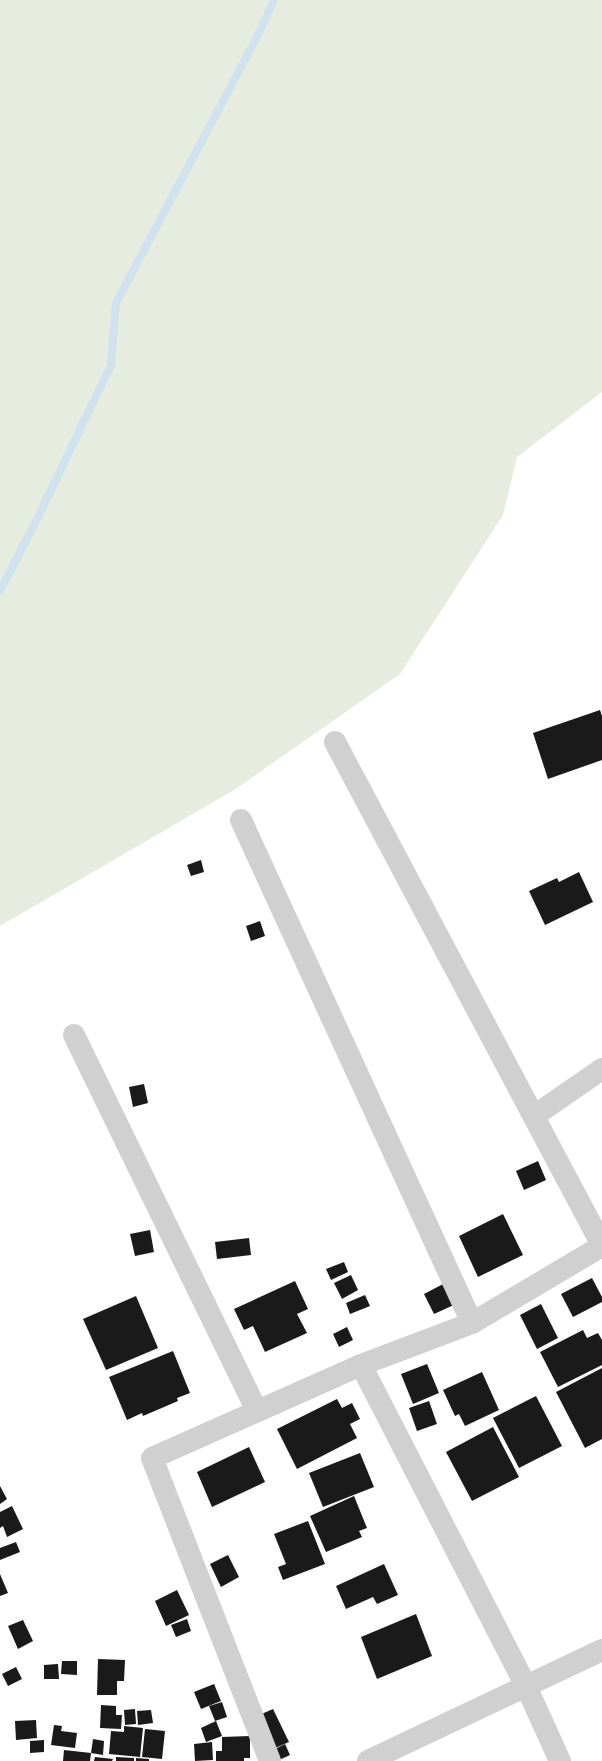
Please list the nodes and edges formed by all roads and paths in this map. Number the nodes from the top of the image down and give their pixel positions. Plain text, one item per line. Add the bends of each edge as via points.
1 (335, 742) dead end
2 (241, 820) dead end
3 (74, 1035) dead end
4 (602, 1070) edge
5 (534, 1116) junction
6 (602, 1246) edge
7 (472, 1323) junction
8 (361, 1364) junction
9 (258, 1411) junction
10 (602, 1650) edge
11 (526, 1686) junction
12 (270, 1761) edge
13 (368, 1761) edge
14 (560, 1761) edge

1 - 5 street
2 - 7 street
3 - 9 street
4 - 5 street
5 - 6 street
6 - 7 street
7 - 8 street
8 - 9 street
8 - 11 street
9 - 12 street via 152,1458
10 - 11 street
11 - 13 street
11 - 14 street

